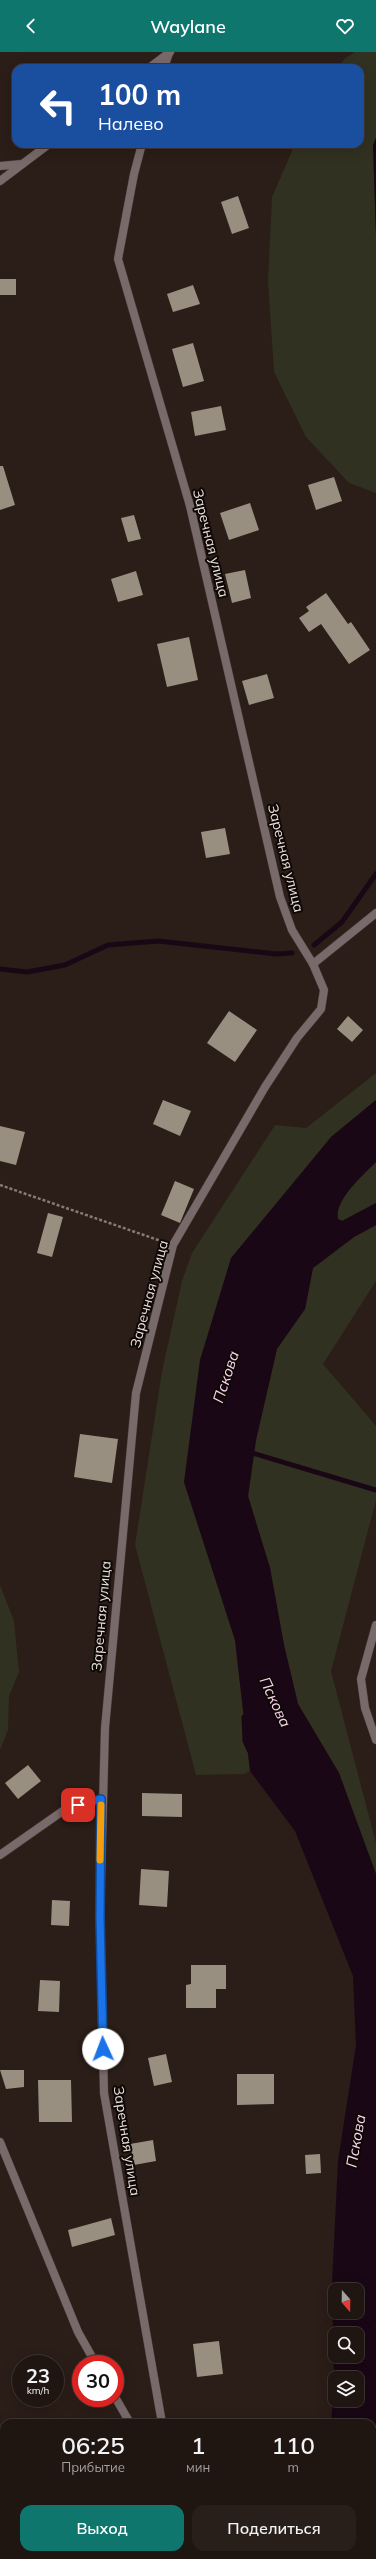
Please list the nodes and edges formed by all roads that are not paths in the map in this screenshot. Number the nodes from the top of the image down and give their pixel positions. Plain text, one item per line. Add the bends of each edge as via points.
1 (169, 52) edge
2 (154, 64) edge
3 (165, 64) edge
4 (44, 148) edge
5 (141, 148) edge
6 (22, 164) junction
7 (0, 166) edge
8 (0, 181) edge
9 (376, 914) edge
10 (313, 964) junction
11 (376, 1625) edge
12 (376, 1740) edge
13 (101, 1799) junction
14 (0, 1855) edge
15 (0, 2142) edge
16 (91, 2355) edge
17 (121, 2407) edge
18 (128, 2419) edge
19 (161, 2419) edge

1 - 2 street
1 - 3 street
4 - 6 street
5 - 10 street, Заречная улица via 118,259 190,506 280,897 292,930
6 - 7 street
6 - 8 street
9 - 10 street
10 - 13 street, Заречная улица via 324,990 321,1009 297,1038 265,1087 173,1245 136,1393 119,1556
11 - 12 street via 361,1679 365,1708
13 - 14 street via 67,1808
13 - 19 street, Заречная улица via 100,1917 104,2093
15 - 16 street via 78,2332
17 - 18 street

